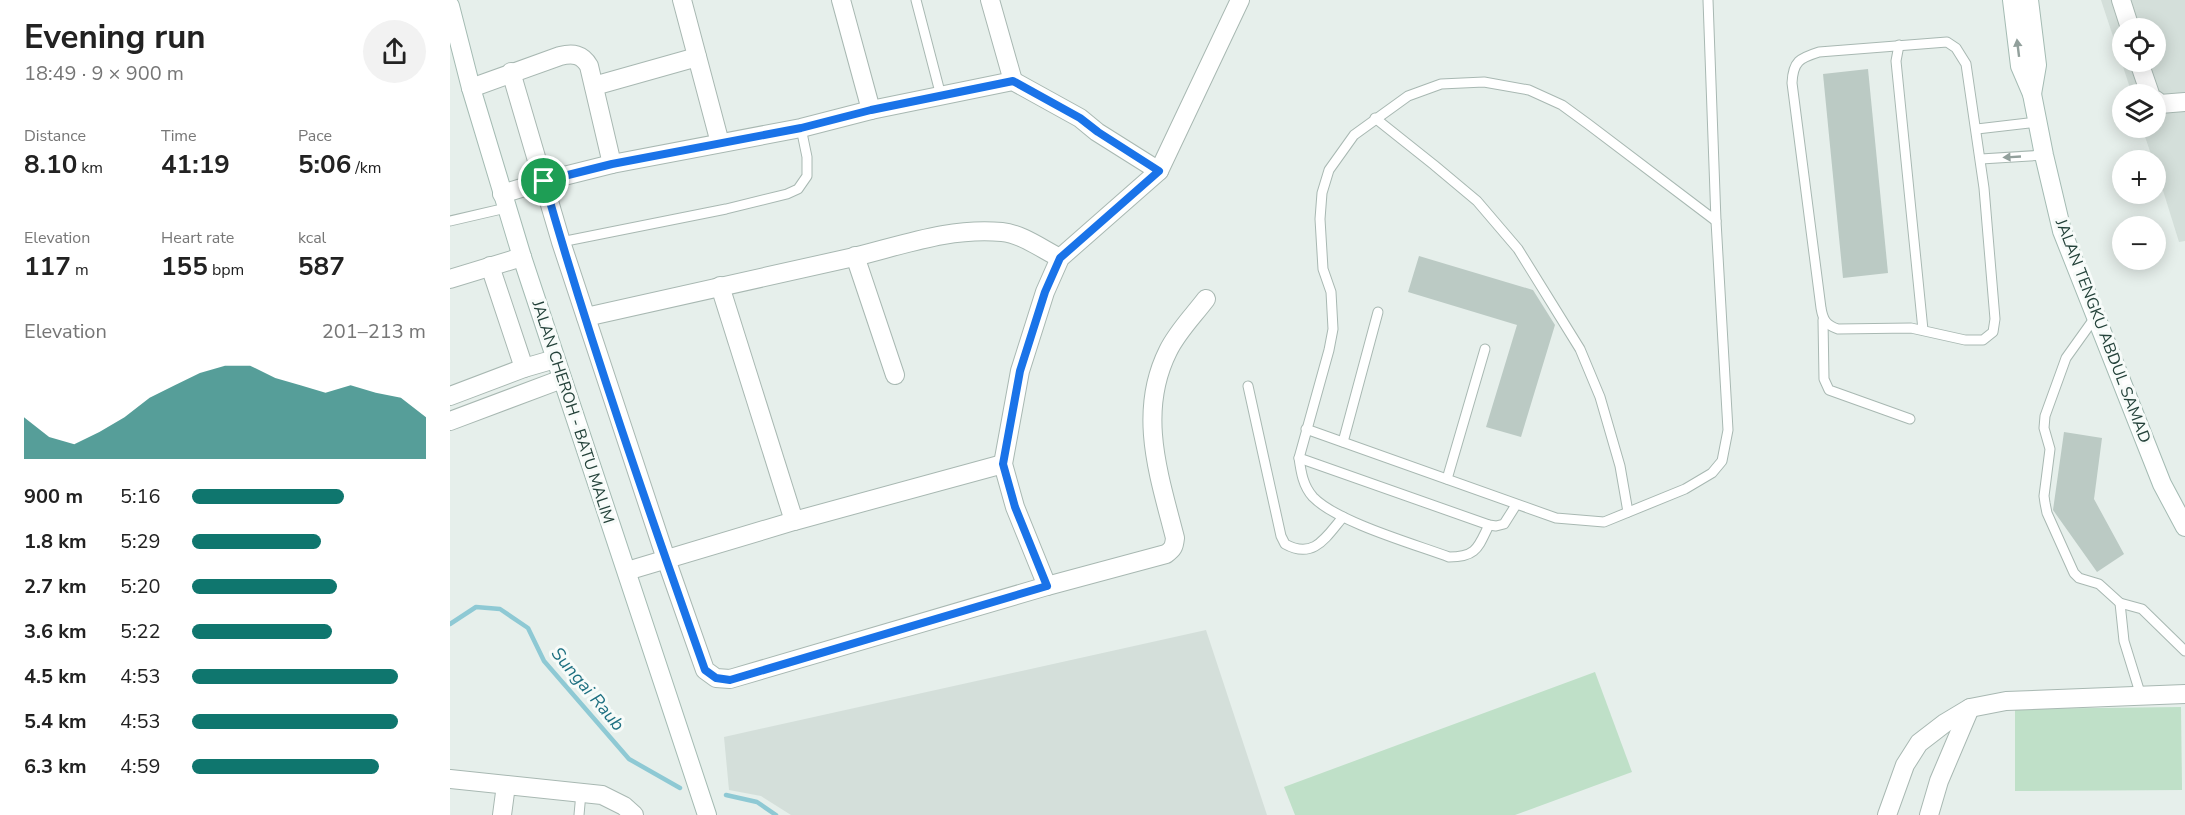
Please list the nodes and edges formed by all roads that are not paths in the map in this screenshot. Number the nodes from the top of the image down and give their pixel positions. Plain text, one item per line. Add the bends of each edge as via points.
1 (682, 0) edge
2 (841, 0) edge
3 (916, 0) edge
4 (990, 0) edge
5 (1240, 0) edge
6 (1708, 0) edge
7 (2012, 0) edge
8 (2029, 0) edge
9 (2121, 0) edge
10 (450, 6) edge
11 (2127, 18) edge
12 (1899, 45) junction
13 (697, 57) junction
14 (512, 72) junction
15 (1013, 81) junction
16 (594, 86) junction
17 (471, 88) junction
18 (2032, 94) junction
19 (941, 96) junction
20 (2166, 101) edge
21 (2185, 102) edge
22 (871, 110) junction
23 (1375, 118) junction
24 (2037, 122) junction
25 (801, 128) junction
26 (1977, 129) junction
27 (720, 143) junction
28 (2044, 155) junction
29 (1980, 159) junction
30 (612, 164) junction
31 (1159, 171) junction
32 (544, 181) junction
33 (504, 201) junction
34 (450, 221) edge
35 (1716, 221) junction
36 (561, 242) junction
37 (522, 256) junction
38 (855, 256) junction
39 (1060, 258) junction
40 (490, 266) junction
41 (450, 279) edge
42 (720, 286) junction
43 (1206, 299) dead end
44 (1378, 312) dead end
45 (2096, 316) junction
46 (586, 317) junction
47 (1823, 320) junction
48 (1923, 330) junction
49 (1485, 349) dead end
50 (555, 359) junction
51 (524, 368) junction
52 (895, 375) dead end
53 (562, 379) junction
54 (1248, 386) dead end
55 (450, 396) edge
56 (1910, 419) dead end
57 (450, 421) edge
58 (1306, 429) junction
59 (1343, 442) junction
60 (1299, 458) junction
61 (1003, 464) junction
62 (1447, 479) junction
63 (2162, 484) junction
64 (2185, 502) edge
65 (1516, 505) junction
66 (1628, 512) junction
67 (1343, 517) junction
68 (794, 521) junction
69 (1488, 525) junction
70 (2185, 527) edge
71 (666, 559) junction
72 (627, 571) junction
73 (1047, 586) junction
74 (2120, 603) junction
75 (2185, 651) edge
76 (2185, 694) edge
77 (2141, 696) junction
78 (1970, 708) junction
79 (450, 779) edge
80 (507, 785) junction
81 (581, 793) junction
82 (502, 815) edge
83 (579, 815) edge
84 (634, 815) edge
85 (707, 815) edge
86 (1887, 815) edge
87 (1929, 815) edge

1 - 13 street
2 - 22 street
3 - 19 lane
4 - 15 street
5 - 31 street
6 - 35 lane
18 -> 7 street via 2020,66
8 - 18 street via 2037,65
9 - 11 street
10 - 17 street, JALAN CHEROH - BATU MALIM via 460,60
12 - 26 lane via 1947,42 1956,48 1966,64
12 - 47 lane via 1819,52 1803,57 1793,71
12 - 48 lane via 1896,61
13 - 16 street
13 - 27 street
14 - 16 street via 574,54 586,61
14 - 17 street
14 - 32 street
15 - 19 street
15 - 31 street via 1080,118
16 - 30 street
17 - 33 street, JALAN CHEROH - BATU MALIM
18 - 24 street, JALAN TENGKU ABDUL SAMAD
19 - 22 street
20 - 21 street
22 - 25 street
23 - 35 lane via 1408,96 1441,84 1484,82 1528,90 1571,111
23 - 58 lane via 1354,135 1329,170 1322,193 1323,269 1330,292 1333,328
23 - 66 lane via 1477,201 1518,249 1588,368 1620,466
24 - 26 lane
24 - 28 street, JALAN TENGKU ABDUL SAMAD
25 - 27 street
25 - 36 lane via 808,167 798,189 726,209
26 - 29 lane
27 - 30 street
28 -> 29 lane
28 - 45 street, JALAN TENGKU ABDUL SAMAD via 2062,231
29 - 48 lane via 1993,332 1983,340 1965,340
30 - 32 street
31 - 39 street
32 - 33 street
32 - 36 street
33 - 34 lane
33 - 37 street, JALAN CHEROH - BATU MALIM
35 - 66 lane via 1728,430 1722,461 1712,473 1685,489
36 - 46 street
37 - 40 street
37 - 50 street, JALAN CHEROH - BATU MALIM
38 - 39 street via 967,231 1004,232
38 - 42 street
38 - 52 street
39 - 61 street via 1020,371
40 - 41 street
40 - 51 street
42 - 46 street
42 - 68 street
43 - 73 street via 1169,349 1158,374 1153,401 1153,447 1174,546 1166,554
44 - 59 lane
45 - 63 street, JALAN TENGKU ABDUL SAMAD
45 - 74 lane via 2066,358 2045,416 2050,449 2044,496 2047,513 2074,573 2099,584
46 - 71 street
47 - 48 lane via 1838,329
47 - 56 lane via 1824,379 1829,390
49 - 62 lane
50 - 51 street
50 - 53 street, JALAN CHEROH - BATU MALIM
51 - 55 street
53 - 57 street
53 - 72 street, JALAN CHEROH - BATU MALIM
54 - 67 lane via 1285,544 1312,549
58 - 59 lane
58 - 60 lane
59 - 62 lane
60 - 67 lane via 1303,478 1314,497
60 - 69 lane
61 - 68 street
61 - 73 street via 1015,507
62 - 65 lane
63 - 64 street
63 - 70 street, JALAN TENGKU ABDUL SAMAD
65 - 66 lane via 1578,521 1604,522
65 - 69 lane via 1504,524
67 - 69 lane via 1449,556 1472,553
68 - 71 street
71 - 72 street
71 - 73 street via 705,670 716,678 730,680
72 - 85 street, JALAN CHEROH - BATU MALIM
74 - 75 lane via 2142,609
74 - 77 lane via 2124,641
76 - 77 street
77 - 78 street via 2006,701
78 - 86 street via 1919,743 1905,765
78 - 87 street
79 - 80 street
80 - 81 street
80 - 82 street
81 - 83 lane
81 - 84 street via 614,799

